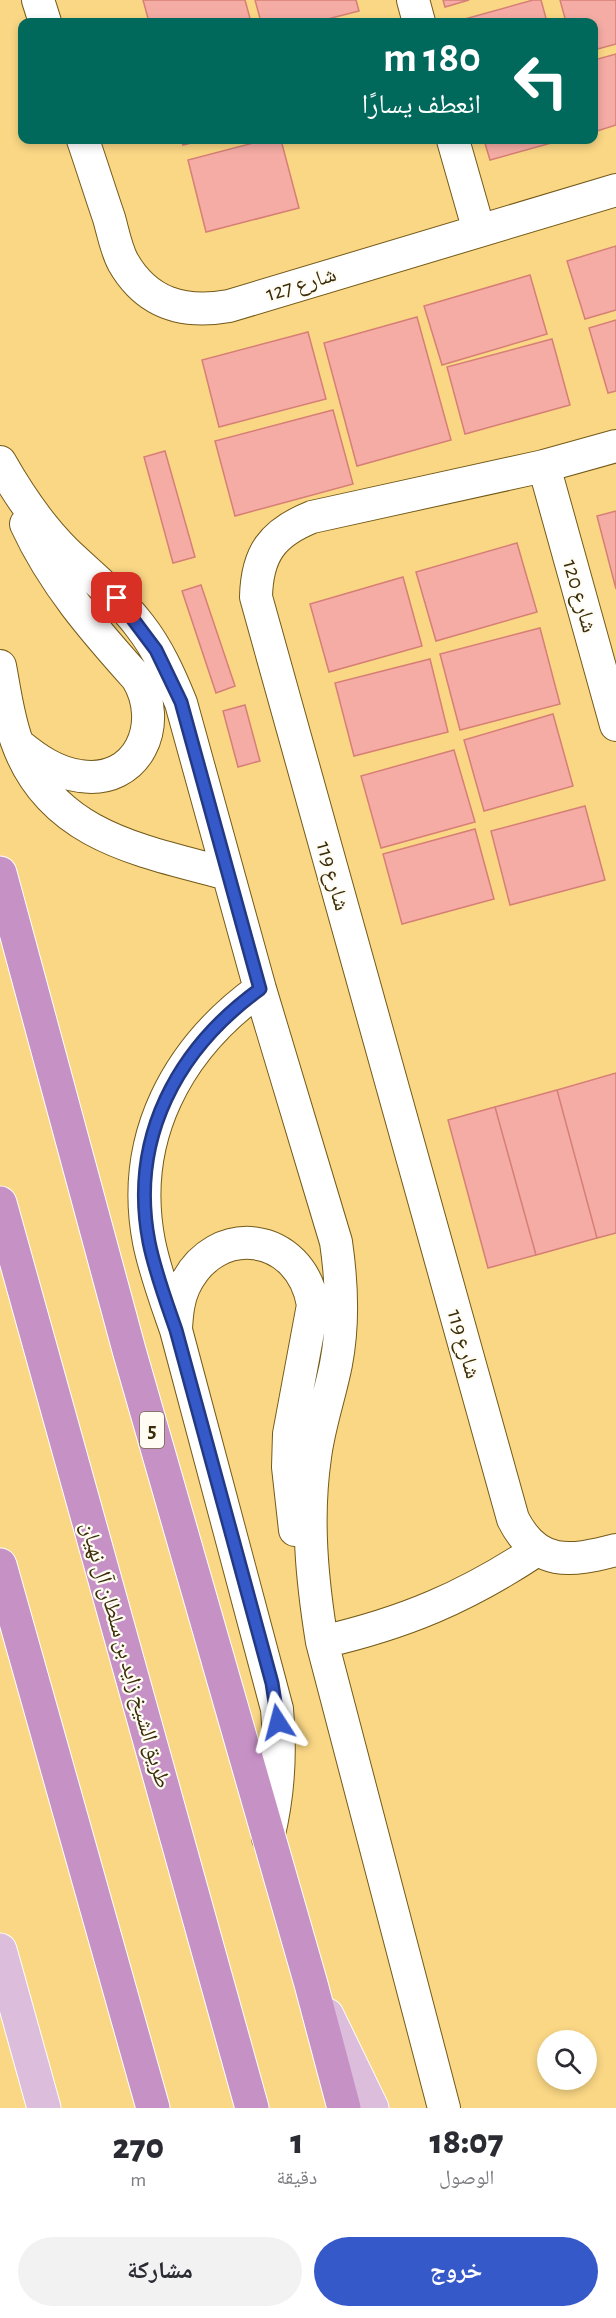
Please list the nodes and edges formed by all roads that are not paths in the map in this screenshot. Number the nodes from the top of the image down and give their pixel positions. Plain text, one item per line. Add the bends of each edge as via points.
1 (38, 0) edge
2 (413, 0) edge
3 (44, 18) edge
4 (418, 18) edge
5 (84, 144) edge
6 (454, 144) edge
7 (616, 190) edge
8 (479, 231) junction
9 (616, 446) edge
10 (544, 466) junction
11 (3, 467) edge
12 (0, 666) edge
13 (616, 724) edge
14 (18, 744) junction
15 (0, 873) edge
16 (228, 874) junction
17 (260, 989) junction
18 (0, 1203) edge
19 (176, 1330) junction
20 (537, 1550) junction
21 (616, 1550) edge
22 (0, 1565) edge
23 (314, 1594) junction
24 (322, 1642) junction
25 (268, 1838) junction
26 (0, 1950) edge
27 (311, 1984) junction
28 (44, 2108) edge
29 (153, 2108) edge
30 (252, 2108) edge
31 (344, 2108) edge
32 (372, 2108) edge
33 (444, 2108) edge

1 - 3 street
2 - 4 street
5 - 8 street, شارع 127 via 123,261 137,282 179,308 205,310 229,306
6 - 8 street
7 - 8 street, شارع 127
9 - 10 street, شارع 119
10 - 13 street, شارع 120
10 - 20 street, شارع 119 via 292,525 275,538 256,576 256,597 513,1519 522,1536
11 - 14 street via 50,570 92,627 137,678 145,692 150,722 139,752 106,775 66,773
11 - 16 street via 63,549 117,598 156,650 181,702
12 - 14 street
14 - 16 street via 44,790 84,826 132,849
15 - 25 highway, 5 via 129,1350
16 - 17 street
17 - 19 street via 226,1016 190,1056 168,1093 151,1144 145,1209 149,1242
17 - 23 street via 336,1242 340,1273 341,1336 321,1423 312,1490 310,1547
18 - 30 highway, طريق الشيخ زايد بن سلطان آل نهيان
19 - 23 street via 184,1287 196,1269 220,1249 251,1242 267,1245 294,1262 303,1274 313,1305 294,1401 288,1467 295,1532
19 - 25 street via 277,1708 280,1761
20 - 21 street via 556,1558 576,1560
20 - 24 street via 456,1598 379,1628
22 - 29 highway
23 - 24 street
24 - 33 street
25 - 27 highway, 5
26 - 28 main road
27 - 31 highway
27 - 32 main road

